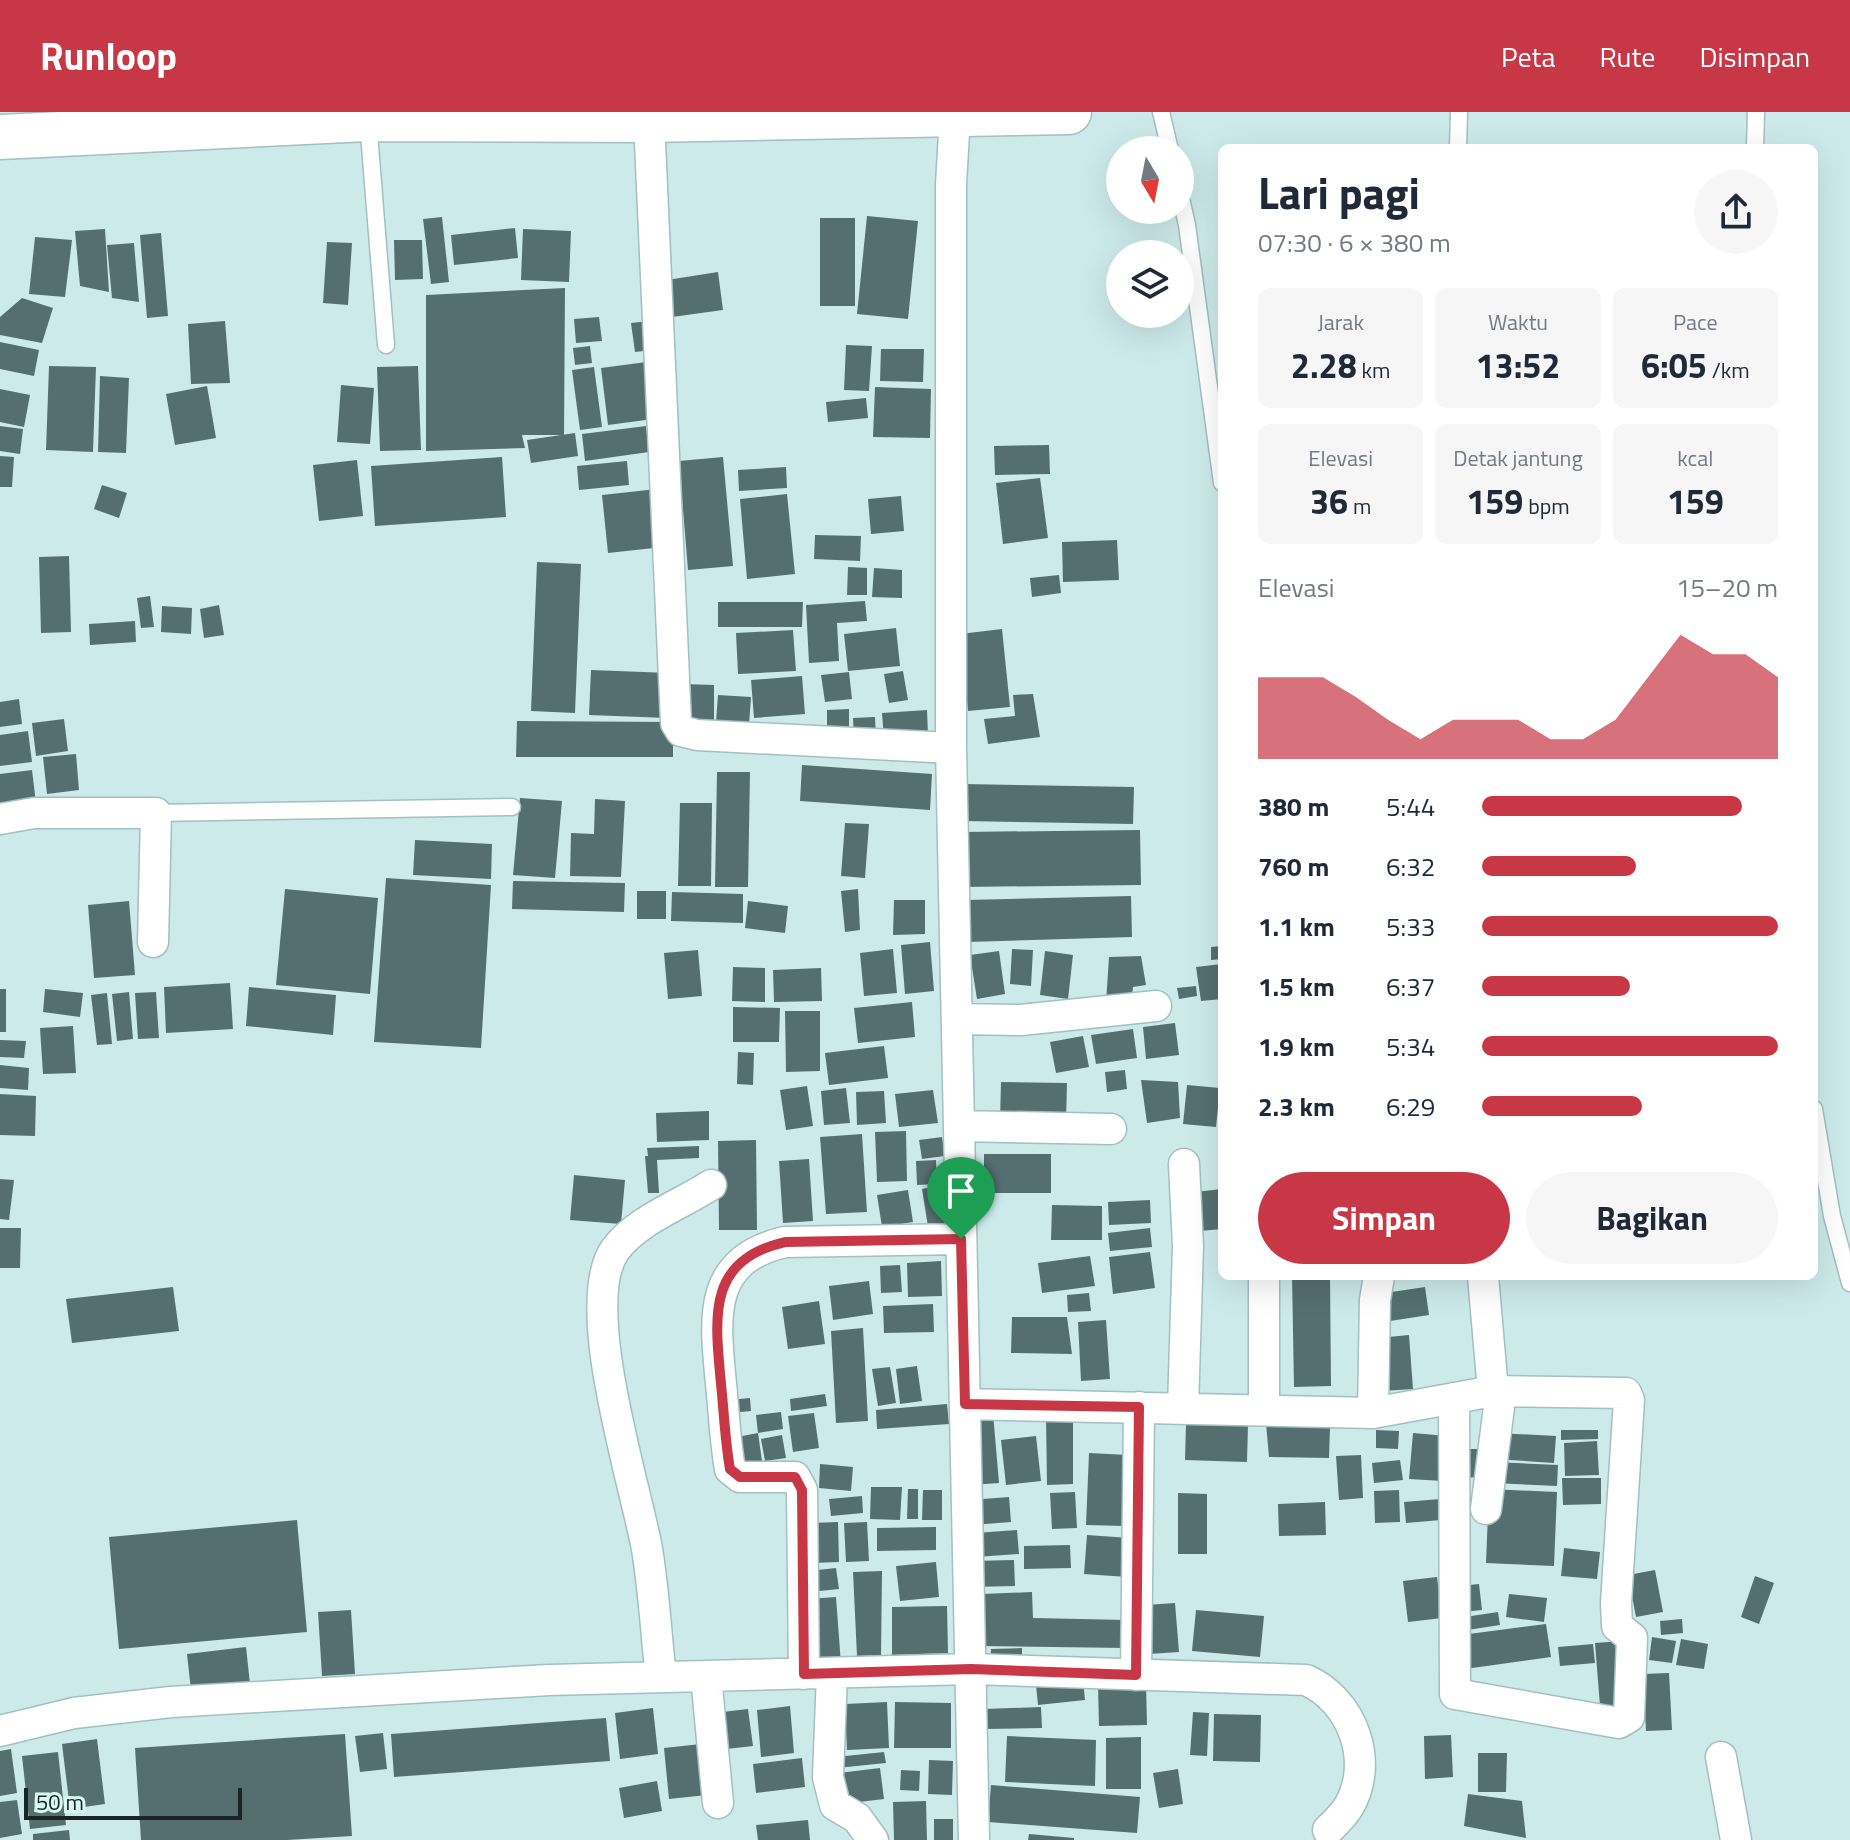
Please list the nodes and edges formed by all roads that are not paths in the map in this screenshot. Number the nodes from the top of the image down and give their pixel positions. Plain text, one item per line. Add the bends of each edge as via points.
1 (1069, 112) edge
2 (1161, 112) edge
3 (1459, 112) edge
4 (1756, 112) edge
5 (955, 115) junction
6 (367, 119) junction
7 (649, 120) junction
8 (1167, 136) edge
9 (0, 137) edge
10 (1458, 144) edge
11 (1755, 144) edge
12 (1187, 224) edge
13 (386, 345) dead end
14 (1218, 454) edge
15 (951, 748) junction
16 (512, 807) dead end
17 (156, 813) junction
18 (0, 819) edge
19 (153, 942) dead end
20 (1156, 1006) dead end
21 (957, 1019) junction
22 (959, 1126) junction
23 (1111, 1129) dead end
24 (1818, 1133) edge
25 (1184, 1164) dead end
26 (711, 1185) dead end
27 (961, 1239) junction
28 (1264, 1280) edge
29 (1378, 1280) edge
30 (1483, 1280) edge
31 (1850, 1283) edge
32 (1497, 1391) junction
33 (1454, 1398) junction
34 (965, 1404) junction
35 (1139, 1407) junction
36 (1183, 1408) junction
37 (1264, 1409) junction
38 (1373, 1413) junction
39 (1486, 1509) dead end
40 (971, 1669) junction
41 (818, 1673) junction
42 (1136, 1675) junction
43 (706, 1676) junction
44 (661, 1677) junction
45 (0, 1731) edge
46 (1721, 1757) dead end
47 (718, 1803) dead end
48 (1328, 1830) dead end
49 (873, 1840) edge
50 (974, 1840) edge
51 (1736, 1840) edge

1 - 5 main road
2 - 8 lane
3 - 10 lane
4 - 11 lane
5 - 7 main road
5 - 15 street
6 - 7 main road
6 - 9 main road
6 - 13 lane
7 - 15 street via 676,723 681,731 697,735
12 - 14 lane
15 - 21 street
16 - 17 lane
17 - 18 street via 34,813
17 - 19 street
20 - 21 street via 1021,1020
21 - 22 street
22 - 23 street
22 - 27 street
24 - 31 lane
25 - 36 street via 1188,1246
26 - 44 street via 642,1224 616,1249 605,1271 601,1298 617,1411 647,1550
27 - 34 street
27 - 41 street via 785,1242 742,1259 721,1289 719,1358 730,1469 740,1477 795,1477 802,1490
28 - 37 street
29 - 38 street
30 - 32 street
32 - 33 street
32 - 33 street via 1623,1392 1628,1397 1616,1603 1617,1626 1632,1638 1634,1652 1629,1717 1619,1723 1455,1694
32 - 39 street
33 - 38 street
34 - 35 street
34 - 40 street
35 - 36 street
35 - 42 street
36 - 37 street
37 - 38 street
40 - 41 street
40 - 42 street
40 - 50 street
41 - 43 street
41 - 49 street via 835,1805 857,1818
42 - 48 street via 1306,1680 1326,1688 1353,1726 1358,1768 1349,1806
43 - 44 street
43 - 47 street
44 - 45 street via 171,1702 74,1713
46 - 51 street

